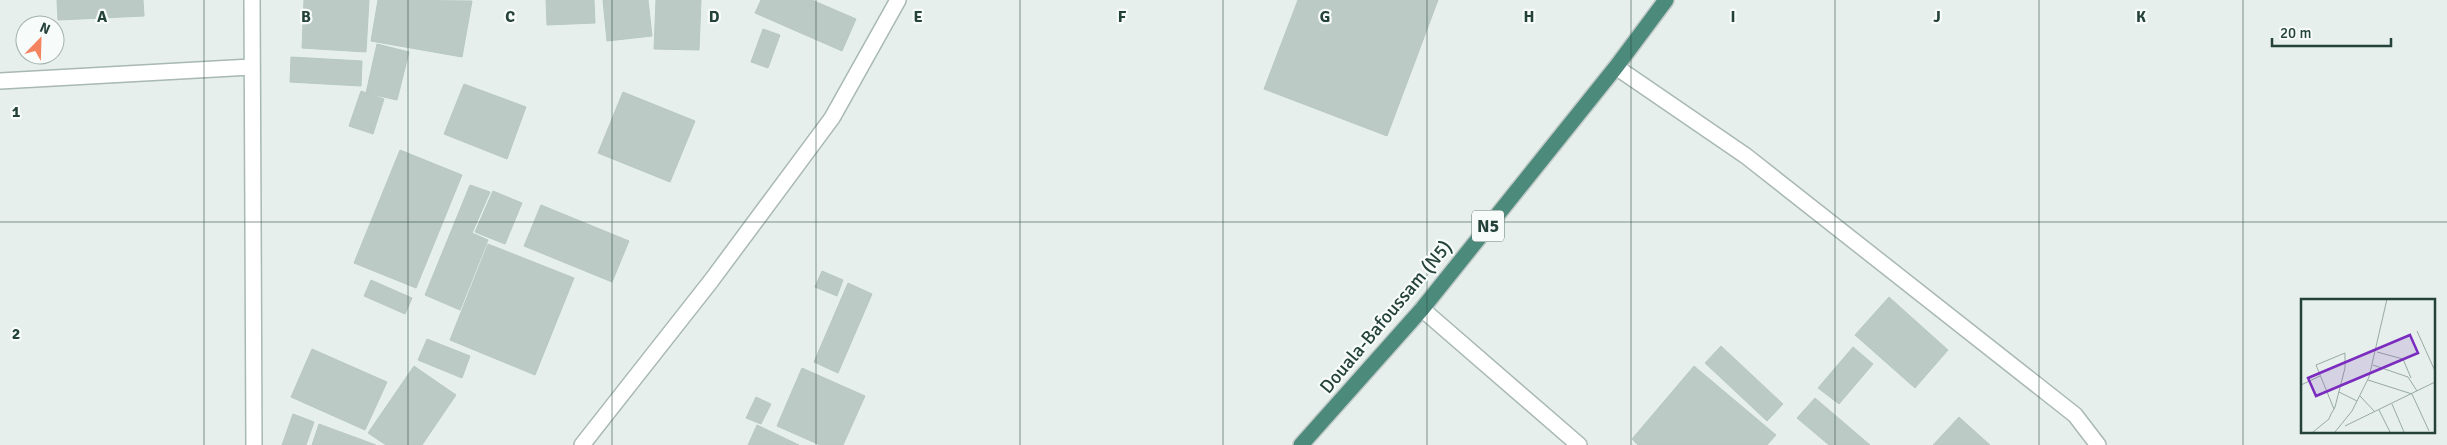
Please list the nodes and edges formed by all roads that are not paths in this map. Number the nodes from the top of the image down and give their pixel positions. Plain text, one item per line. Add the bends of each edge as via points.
1 (252, 0) edge
2 (898, 0) edge
3 (1666, 0) edge
4 (251, 67) junction
5 (1616, 67) junction
6 (0, 81) edge
7 (1422, 309) junction
8 (254, 445) edge
9 (582, 445) edge
10 (1301, 445) edge
11 (1579, 445) edge
12 (2098, 445) edge

1 - 4 street
2 - 9 street via 832,118 711,281
3 - 5 highway, Douala-Bafoussam (N5) / N5
4 - 6 street
4 - 8 street
5 - 7 highway, Douala-Bafoussam (N5) / N5
5 - 12 street via 1746,156 1829,221 2075,415
7 - 10 highway, Douala-Bafoussam (N5) / N5
7 - 11 street

